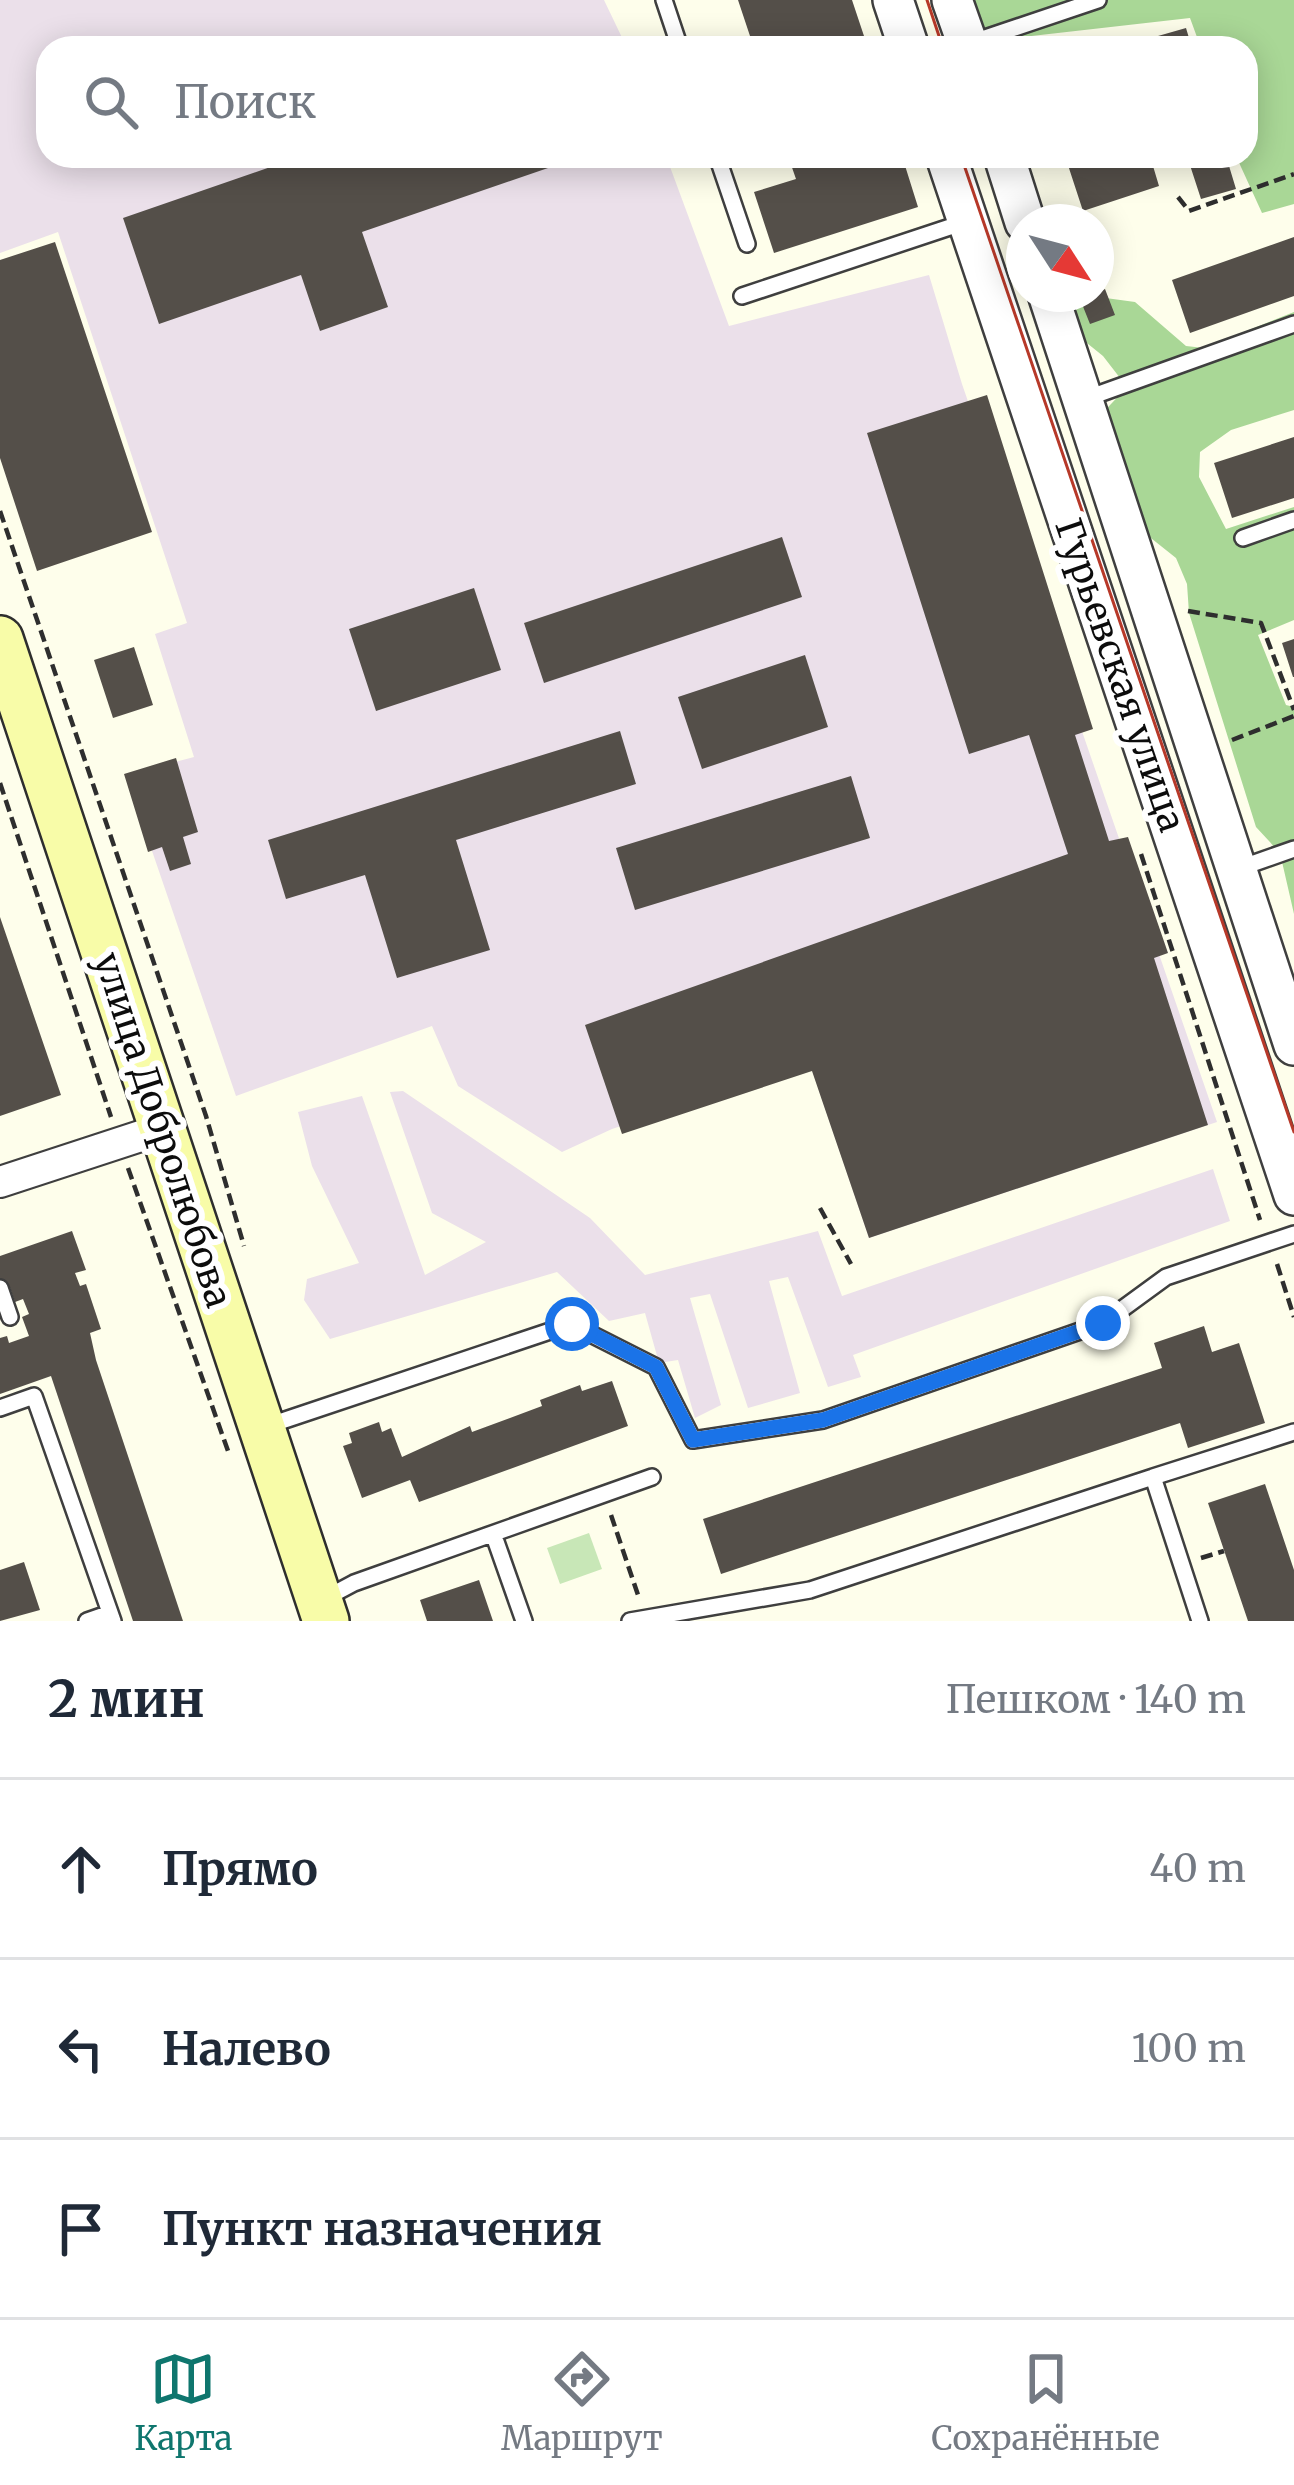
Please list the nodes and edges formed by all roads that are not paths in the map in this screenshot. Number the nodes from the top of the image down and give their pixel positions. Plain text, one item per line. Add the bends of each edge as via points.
1 (664, 0) edge
2 (893, 0) edge
3 (952, 0) edge
4 (1098, 0) edge
5 (676, 36) edge
6 (905, 36) edge
7 (965, 36) edge
8 (996, 36) edge
9 (721, 168) edge
10 (950, 168) edge
11 (1008, 168) edge
12 (1019, 204) edge
13 (968, 221) junction
14 (748, 244) dead end
15 (742, 296) dead end
16 (1054, 312) edge
17 (1294, 324) edge
18 (1082, 400) junction
19 (1294, 520) edge
20 (1243, 538) dead end
21 (0, 639) edge
22 (1294, 849) edge
23 (1237, 870) junction
24 (1294, 1045) edge
25 (141, 1136) junction
26 (0, 1181) edge
27 (1294, 1195) edge
28 (1294, 1234) edge
29 (0, 1288) edge
30 (10, 1317) dead end
31 (0, 1408) edge
32 (262, 1428) junction
33 (1294, 1432) edge
34 (652, 1477) dead end
35 (1154, 1477) junction
36 (494, 1536) junction
37 (323, 1611) edge
38 (112, 1617) edge
39 (638, 1619) edge
40 (87, 1621) edge
41 (524, 1621) edge
42 (1201, 1621) edge

1 - 5 lane
2 - 6 street
3 - 7 street
4 - 8 lane
9 - 14 lane
10 - 13 street, Гурьевская улица
11 - 12 street
13 - 15 lane
13 - 27 street, Гурьевская улица
16 - 18 street, Гурьевская улица
17 - 18 lane
18 - 23 street, Гурьевская улица
19 - 20 lane
21 - 25 main road, улица Добролюбова
22 - 23 lane
23 - 24 street, Гурьевская улица
25 - 26 street
25 - 32 main road, улица Добролюбова
28 - 32 lane via 1166,1276 1103,1323 823,1420 693,1440 656,1367 572,1324
29 - 30 lane
31 - 38 lane via 34,1396
32 - 37 main road, улица Добролюбова
33 - 35 lane
34 - 36 lane
35 - 39 lane via 810,1590
35 - 42 lane
36 - 37 lane via 354,1583
36 - 41 lane
38 - 40 lane

